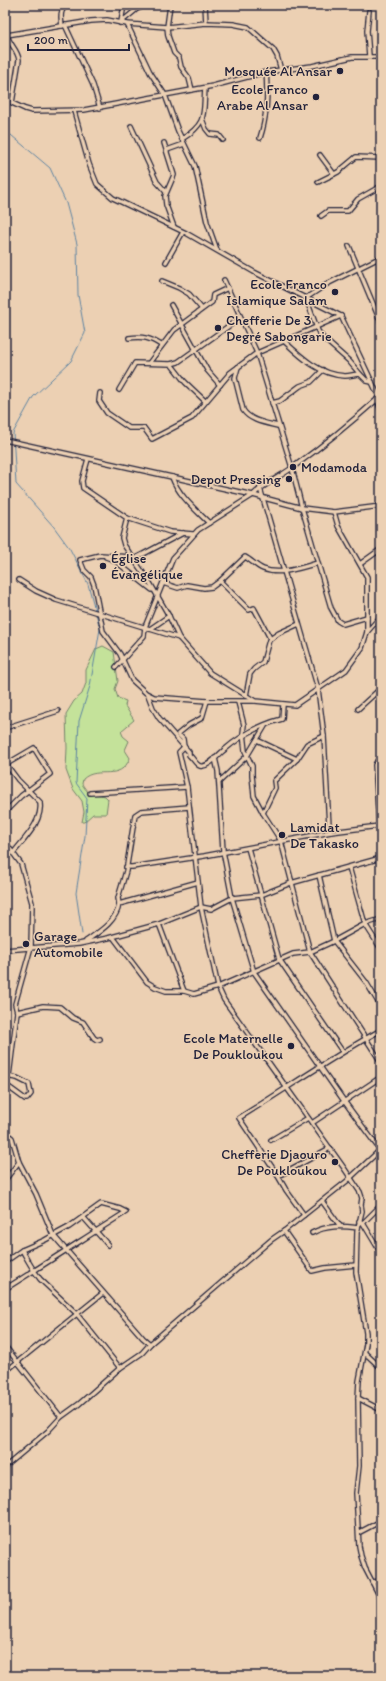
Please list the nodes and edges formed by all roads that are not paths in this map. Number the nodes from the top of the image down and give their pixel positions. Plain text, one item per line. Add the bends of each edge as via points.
1 (68, 5) edge
2 (124, 5) edge
3 (147, 5) edge
4 (170, 5) edge
5 (205, 5) edge
6 (369, 11) dead end
7 (120, 23) junction
8 (206, 23) junction
9 (128, 24) junction
10 (63, 26) junction
11 (167, 27) junction
12 (369, 56) junction
13 (381, 57) edge
14 (281, 70) junction
15 (266, 72) junction
16 (204, 88) junction
17 (192, 90) junction
18 (165, 95) junction
19 (100, 108) junction
20 (74, 111) junction
21 (202, 119) junction
22 (131, 126) dead end
23 (260, 138) dead end
24 (182, 139) junction
25 (223, 140) dead end
26 (164, 143) dead end
27 (184, 144) junction
28 (167, 150) junction
29 (320, 155) dead end
30 (381, 158) edge
31 (334, 174) junction
32 (318, 182) dead end
33 (381, 186) edge
34 (166, 192) junction
35 (321, 216) dead end
36 (174, 227) junction
37 (183, 232) junction
38 (350, 246) dead end
39 (217, 250) junction
40 (381, 257) edge
41 (166, 262) dead end
42 (359, 267) junction
43 (224, 280) dead end
44 (162, 281) dead end
45 (228, 288) junction
46 (306, 298) junction
47 (171, 305) dead end
48 (202, 309) junction
49 (342, 316) junction
50 (380, 317) edge
51 (240, 318) junction
52 (381, 323) edge
53 (182, 324) junction
54 (316, 327) junction
55 (129, 338) dead end
56 (284, 341) junction
57 (161, 345) junction
58 (196, 349) junction
59 (257, 353) junction
60 (149, 363) junction
61 (171, 364) junction
62 (238, 366) junction
63 (323, 370) junction
64 (230, 373) junction
65 (360, 374) junction
66 (235, 375) junction
67 (372, 382) junction
68 (220, 385) junction
69 (119, 390) dead end
70 (100, 393) dead end
71 (379, 397) edge
72 (205, 401) junction
73 (272, 403) junction
74 (381, 411) edge
75 (278, 426) junction
76 (5, 440) edge
77 (88, 459) junction
78 (292, 468) junction
79 (172, 477) junction
80 (260, 488) junction
81 (254, 495) junction
82 (263, 498) junction
83 (381, 506) edge
84 (302, 508) junction
85 (334, 512) junction
86 (127, 518) junction
87 (209, 523) junction
88 (184, 532) junction
89 (193, 534) junction
90 (381, 549) edge
91 (100, 555) junction
92 (133, 558) junction
93 (318, 563) junction
94 (360, 564) junction
95 (284, 571) junction
96 (19, 580) dead end
97 (220, 581) junction
98 (163, 583) junction
99 (156, 594) junction
100 (100, 613) junction
101 (169, 616) junction
102 (381, 616) edge
103 (367, 617) junction
104 (299, 624) junction
105 (145, 628) junction
106 (150, 629) junction
107 (367, 632) junction
108 (179, 638) junction
109 (270, 638) junction
110 (123, 660) junction
111 (116, 666) dead end
112 (381, 688) edge
113 (318, 689) junction
114 (148, 695) junction
115 (246, 696) junction
116 (207, 701) junction
117 (255, 701) junction
118 (238, 702) junction
119 (284, 705) junction
120 (358, 709) dead end
121 (58, 711) dead end
122 (265, 726) junction
123 (5, 728) edge
124 (244, 736) junction
125 (324, 736) junction
126 (257, 740) junction
127 (184, 747) junction
128 (381, 754) edge
129 (248, 756) junction
130 (215, 758) junction
131 (297, 759) junction
132 (6, 764) edge
133 (219, 782) junction
134 (187, 787) junction
135 (29, 791) junction
136 (90, 793) dead end
137 (379, 800) edge
138 (189, 807) junction
139 (5, 812) edge
140 (263, 813) junction
141 (380, 820) edge
142 (379, 826) junction
143 (331, 832) junction
144 (381, 836) edge
145 (281, 841) junction
146 (5, 842) edge
147 (248, 848) junction
148 (223, 851) junction
149 (14, 852) junction
150 (194, 858) junction
151 (381, 858) edge
152 (126, 866) junction
153 (349, 867) junction
154 (319, 875) junction
155 (198, 882) junction
156 (291, 883) junction
157 (261, 895) junction
158 (232, 898) junction
159 (119, 904) junction
160 (201, 907) junction
161 (381, 919) edge
162 (159, 924) junction
163 (365, 924) junction
164 (114, 937) junction
165 (334, 941) junction
166 (83, 942) junction
167 (31, 947) junction
168 (381, 949) edge
169 (5, 950) edge
170 (310, 952) junction
171 (279, 959) junction
172 (254, 972) junction
173 (218, 987) junction
174 (184, 991) junction
175 (381, 1007) edge
176 (16, 1012) junction
177 (381, 1030) edge
178 (366, 1038) junction
179 (100, 1039) dead end
180 (342, 1052) junction
181 (381, 1062) edge
182 (319, 1066) junction
183 (7, 1076) edge
184 (381, 1077) edge
185 (10, 1088) dead end
186 (287, 1088) junction
187 (344, 1101) junction
188 (308, 1118) junction
189 (312, 1123) junction
190 (5, 1132) edge
191 (271, 1140) dead end
192 (330, 1148) junction
193 (380, 1150) edge
194 (20, 1162) junction
195 (278, 1176) junction
196 (350, 1177) junction
197 (5, 1180) edge
198 (322, 1201) junction
199 (381, 1205) edge
200 (304, 1215) junction
201 (84, 1218) junction
202 (361, 1222) junction
203 (340, 1226) junction
204 (358, 1228) junction
205 (284, 1231) junction
206 (95, 1232) junction
207 (312, 1233) dead end
208 (53, 1235) junction
209 (108, 1245) dead end
210 (22, 1250) junction
211 (66, 1250) junction
212 (381, 1253) edge
213 (5, 1262) edge
214 (356, 1265) junction
215 (34, 1271) junction
216 (5, 1289) edge
217 (103, 1293) junction
218 (76, 1313) junction
219 (150, 1344) junction
220 (5, 1346) edge
221 (365, 1353) junction
222 (18, 1363) junction
223 (120, 1368) junction
224 (381, 1368) edge
225 (5, 1372) edge
226 (358, 1398) junction
227 (381, 1410) edge
228 (61, 1418) junction
229 (5, 1467) edge
230 (381, 1521) edge
231 (360, 1532) junction
232 (381, 1581) edge
233 (372, 1582) junction
234 (381, 1599) edge

1 - 10 street via 62,8
2 - 7 street
3 - 7 street via 136,9
4 - 11 street
5 - 8 street
6 - 12 street
7 - 9 street
7 - 10 street via 107,20
8 - 11 street
8 - 14 street via 248,27 273,49
9 - 11 street
9 - 18 street via 150,72
10 - 19 street via 93,85
10 - 20 street via 7,35 19,60 12,101 32,110
11 - 17 street via 174,53 179,58
12 - 13 street
12 - 14 street
14 - 15 street
15 - 16 street
15 - 23 street via 268,87
16 - 17 street
16 - 21 street
17 - 18 street
18 - 19 street
18 - 24 street
19 - 20 street
20 - 36 street via 97,184 113,198
21 - 24 street via 196,128
21 - 25 street via 210,134
22 - 34 street via 157,182
24 - 27 street
26 - 28 street
27 - 28 street
27 - 39 street via 195,166
28 - 34 street via 174,175
29 - 31 street
30 - 31 street via 356,158
31 - 32 street
33 - 35 street via 358,200 348,211 328,210
34 - 36 street via 166,205
36 - 37 street
37 - 39 street
37 - 41 street
38 - 42 street
39 - 46 street
40 - 42 street
42 - 46 street
42 - 50 street
43 - 45 street
44 - 48 street via 189,294
45 - 48 street via 213,296 212,302
45 - 51 street
46 - 49 street
46 - 54 street
47 - 53 street
48 - 53 street
49 - 54 street
49 - 67 street
50 - 52 street
51 - 58 street
51 - 59 street
53 - 57 street
53 - 58 street
54 - 56 street
54 - 65 street via 323,338
55 - 57 street via 150,338
56 - 59 street
56 - 63 street via 307,362
57 - 60 street
58 - 61 street
58 - 68 street
59 - 62 street
59 - 73 street
60 - 61 street
60 - 69 street via 134,363
61 - 72 street
62 - 64 street
62 - 66 street
63 - 65 street via 343,376
63 - 73 street via 311,382 300,386 280,401
64 - 66 street
64 - 68 street
65 - 67 street
66 - 75 street via 245,413 253,419
67 - 71 street
68 - 72 street
70 - 72 street via 99,401 107,413 129,428 144,428 152,439 192,418
71 - 74 street
71 - 78 street via 327,443
73 - 75 street
75 - 78 street
76 - 77 street
77 - 79 street
77 - 86 street via 83,476 83,488
78 - 80 street
78 - 84 street
79 - 81 street
79 - 87 street via 186,500
80 - 81 street
80 - 82 street
81 - 82 street
81 - 87 street
82 - 84 street
82 - 95 street
83 - 85 street
84 - 85 street
84 - 93 street
85 - 94 street via 338,526
86 - 88 street via 170,532
86 - 92 street via 122,538
87 - 89 street
88 - 89 street
88 - 92 street
89 - 98 street via 173,558
90 - 94 street
91 - 92 street
91 - 99 street via 114,560
91 - 100 street via 80,560 84,570 92,577
92 - 99 street
93 - 95 street
93 - 103 street via 331,608 338,621 346,624
94 - 103 street via 367,577
95 - 97 street via 265,570 245,557
95 - 104 street
96 - 100 street via 56,600
97 - 98 street via 212,587 204,588 187,585 178,588
97 - 109 street via 249,610 254,608
98 - 99 street
99 - 101 street
99 - 105 street
100 - 105 street
100 - 110 street via 103,631
101 - 106 street
101 - 108 street
102 - 107 street
103 - 107 street
104 - 109 street
104 - 113 street
105 - 106 street
105 - 110 street via 144,636
106 - 108 street
107 - 113 street via 362,648 346,670
108 - 115 street via 210,673
109 - 115 street via 263,662 250,674
110 - 111 street
110 - 114 street via 132,680
112 - 120 street
113 - 119 street via 295,705
113 - 125 street
114 - 116 street
114 - 127 street via 158,718
115 - 117 street
116 - 118 street
116 - 127 street via 202,718 178,734 183,739
117 - 118 street
117 - 119 street
118 - 124 street
119 - 122 street via 282,719 274,720
121 - 123 street
122 - 124 street via 256,728
122 - 126 street
124 - 129 street
124 - 130 street
125 - 131 street via 307,744
125 - 143 street
126 - 129 street
126 - 131 street
127 - 130 street via 200,766 206,766
127 - 134 street via 179,752
128 - 137 street via 375,765
129 - 133 street
129 - 140 street via 252,766 254,796
130 - 133 street
131 - 140 street via 274,781 275,788
132 - 135 street
132 - 135 street via 31,749 36,750 50,774
133 - 148 street
134 - 136 street
134 - 138 street
135 - 139 street
135 - 149 street via 40,802 38,819
137 - 141 street
138 - 150 street
138 - 152 street via 137,813
140 - 145 street
141 - 142 street
142 - 143 street
142 - 144 street
143 - 145 street
145 - 147 street
145 - 156 street
146 - 149 street
147 - 148 street
147 - 157 street
148 - 150 street
148 - 158 street
149 - 167 street via 21,864 32,903
150 - 152 street
150 - 155 street
151 - 153 street
152 - 159 street via 118,898
153 - 154 street
153 - 163 street
154 - 156 street
154 - 165 street
155 - 159 street
155 - 160 street
156 - 157 street
156 - 170 street
157 - 158 street
157 - 171 street
158 - 160 street via 210,909
158 - 172 street
159 - 166 street via 116,915 106,926
160 - 162 street
160 - 173 street
161 - 163 street
162 - 164 street
162 - 174 street
163 - 165 street
163 - 168 street
164 - 166 street
164 - 174 street via 147,982 166,991
165 - 170 street
165 - 175 street via 366,982
166 - 167 street
167 - 169 street
167 - 176 street via 15,1004
170 - 171 street
170 - 178 street
171 - 172 street
171 - 180 street
172 - 173 street
172 - 182 street
173 - 174 street via 194,994
173 - 186 street via 224,1000
176 - 179 street via 43,1006 60,1007 73,1018 83,1022 94,1038
176 - 183 street
177 - 178 street
178 - 180 street
178 - 181 street
180 - 182 street
182 - 186 street
182 - 187 street
183 - 185 street via 29,1084 31,1094 25,1100
184 - 187 street
186 - 188 street
186 - 195 street via 239,1118
187 - 189 street
187 - 193 street
188 - 189 street
188 - 191 street
189 - 192 street
190 - 194 street via 12,1138
192 - 195 street
192 - 196 street
193 - 196 street
194 - 197 street
194 - 208 street
195 - 200 street
196 - 198 street
196 - 202 street via 362,1198
198 - 200 street
198 - 203 street
199 - 202 street
200 - 205 street
201 - 206 street
201 - 206 street via 101,1204 126,1212
201 - 208 street
202 - 204 street
202 - 212 street
203 - 204 street
203 - 207 street via 322,1228
204 - 214 street
205 - 214 street via 312,1271
205 - 219 street
206 - 209 street
206 - 211 street
208 - 210 street
208 - 211 street
210 - 213 street
210 - 215 street
211 - 215 street
211 - 217 street
214 - 221 street via 366,1332
215 - 216 street
215 - 218 street
217 - 218 street
217 - 219 street
218 - 222 street
218 - 223 street
219 - 223 street via 142,1353
220 - 222 street
221 - 224 street
221 - 226 street
222 - 225 street
222 - 228 street
223 - 228 street
226 - 227 street
226 - 231 street via 359,1466 356,1493
228 - 229 street
230 - 231 street
231 - 233 street via 360,1556
232 - 233 street
233 - 234 street

